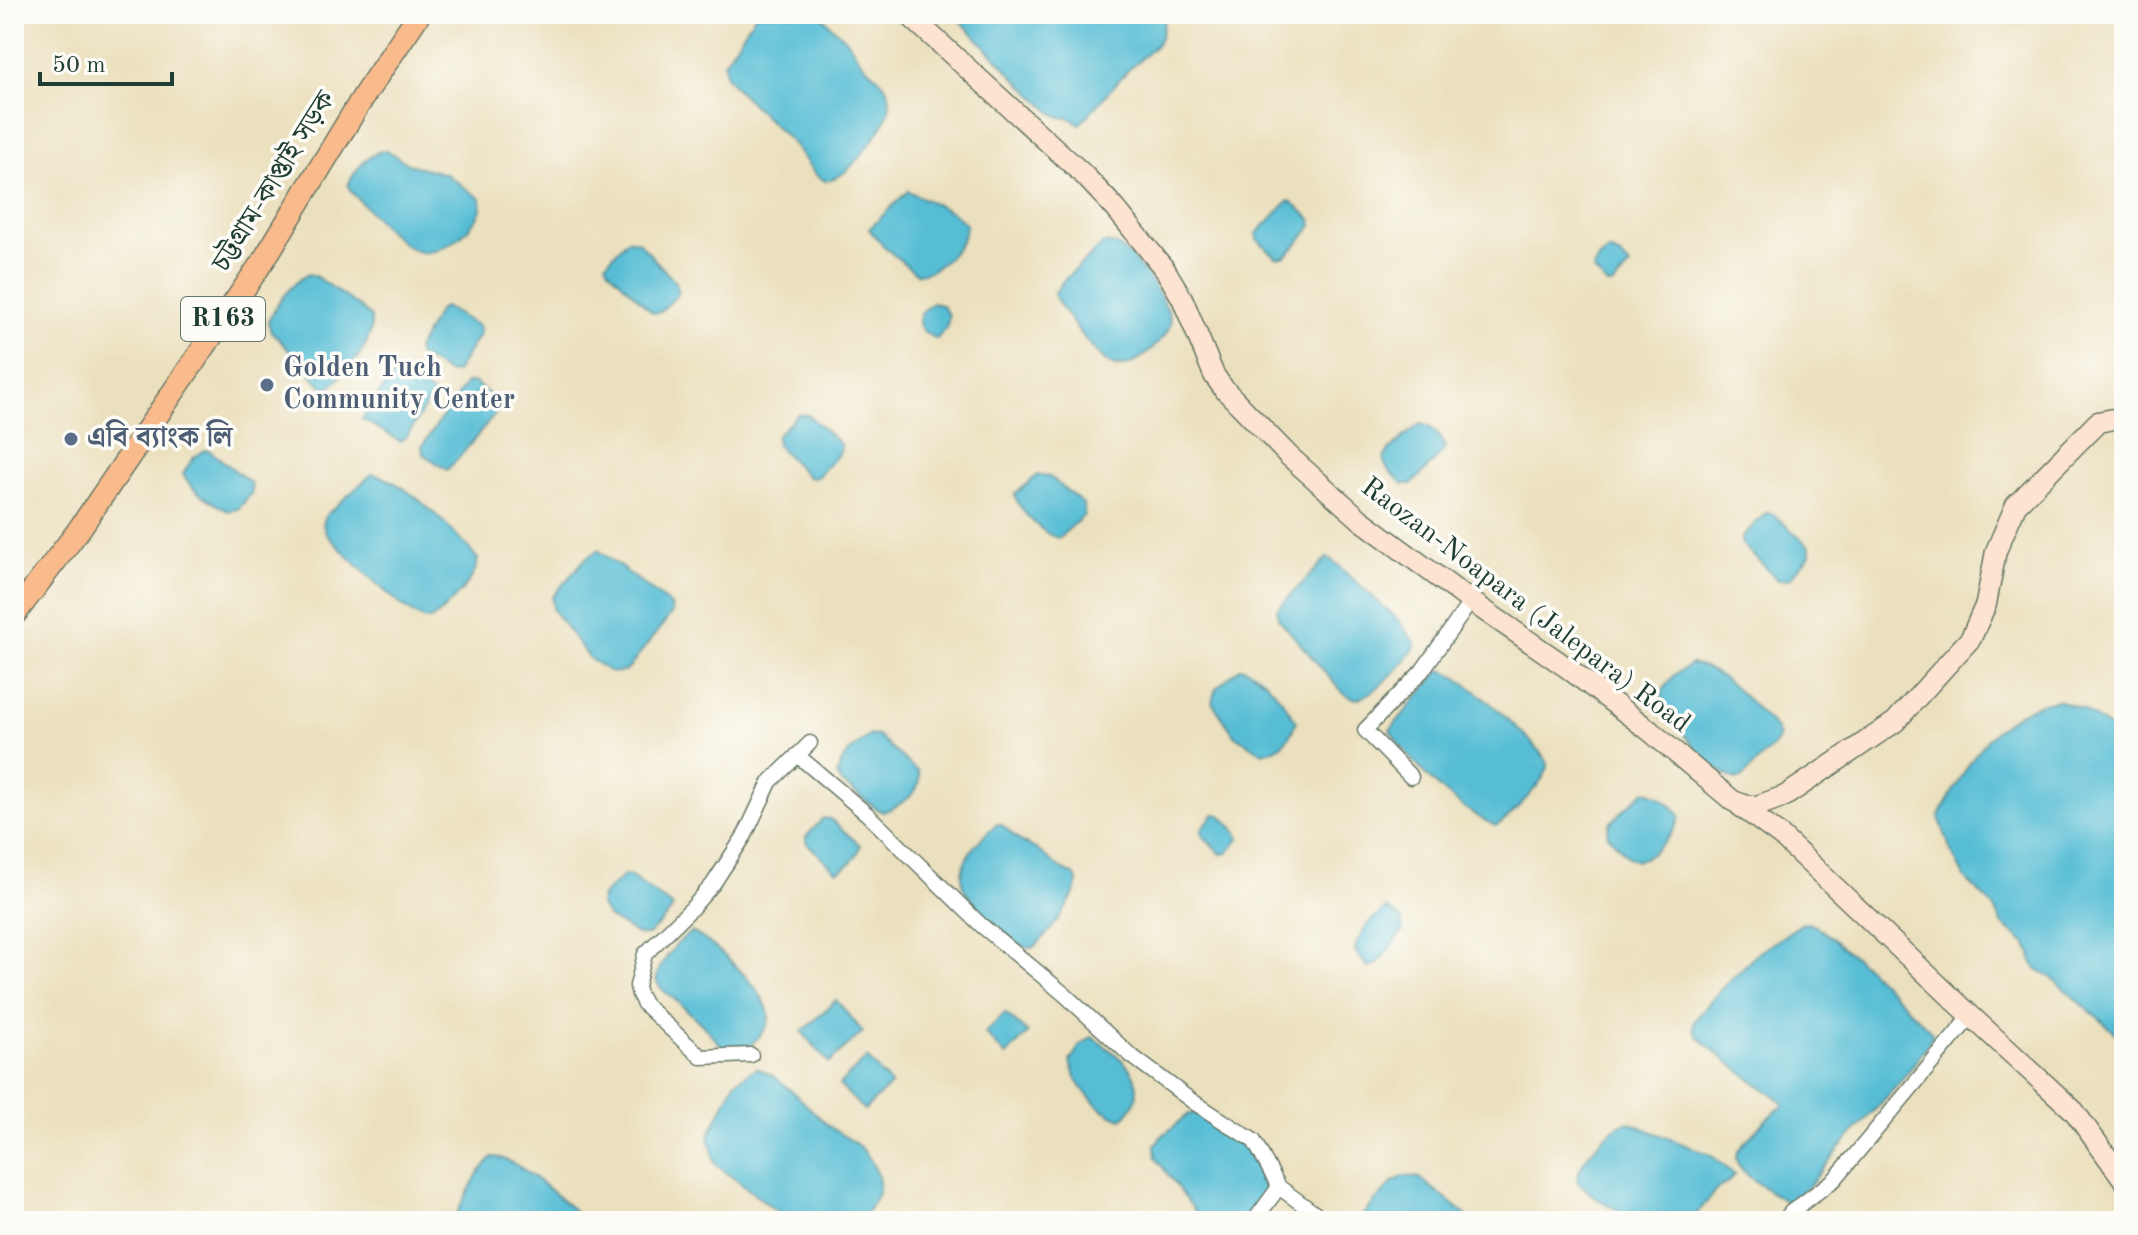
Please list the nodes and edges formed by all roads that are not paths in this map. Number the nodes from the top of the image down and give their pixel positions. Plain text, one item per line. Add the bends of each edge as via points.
1 (419, 14) edge
2 (908, 14) edge
3 (2124, 417) edge
4 (1471, 601) junction
5 (14, 615) edge
6 (810, 743) dead end
7 (797, 755) junction
8 (1411, 777) dead end
9 (1733, 801) junction
10 (1971, 1016) junction
11 (751, 1055) dead end
12 (2124, 1180) edge
13 (1279, 1187) junction
14 (1254, 1221) edge
15 (1325, 1221) edge
16 (1784, 1221) edge

1 - 5 main road, চট্টগ্রাম-কাপ্তাই সড়ক / R163 via 265,258 78,531
2 - 4 main road, Raozan-Noapara (Jalepara) Road via 1084,175 1146,244 1182,298 1224,389 1361,520
3 - 9 main road via 2098,422 2016,505 1996,551 1986,604 1971,638 1895,722 1785,796 1757,806
4 - 8 street via 1422,671 1365,730
4 - 9 main road, Raozan-Noapara (Jalepara) Road via 1627,713
6 - 7 street
7 - 11 street via 770,782 745,835 713,884 645,954 637,986 644,1004 701,1057
7 - 13 street via 1129,1054 1254,1141
9 - 10 main road, Raozan-Noapara (Jalepara) Road via 1781,836
10 - 12 main road, Raozan-Noapara (Jalepara) Road via 2074,1111
10 - 16 street via 1835,1179
13 - 14 street
13 - 15 street

